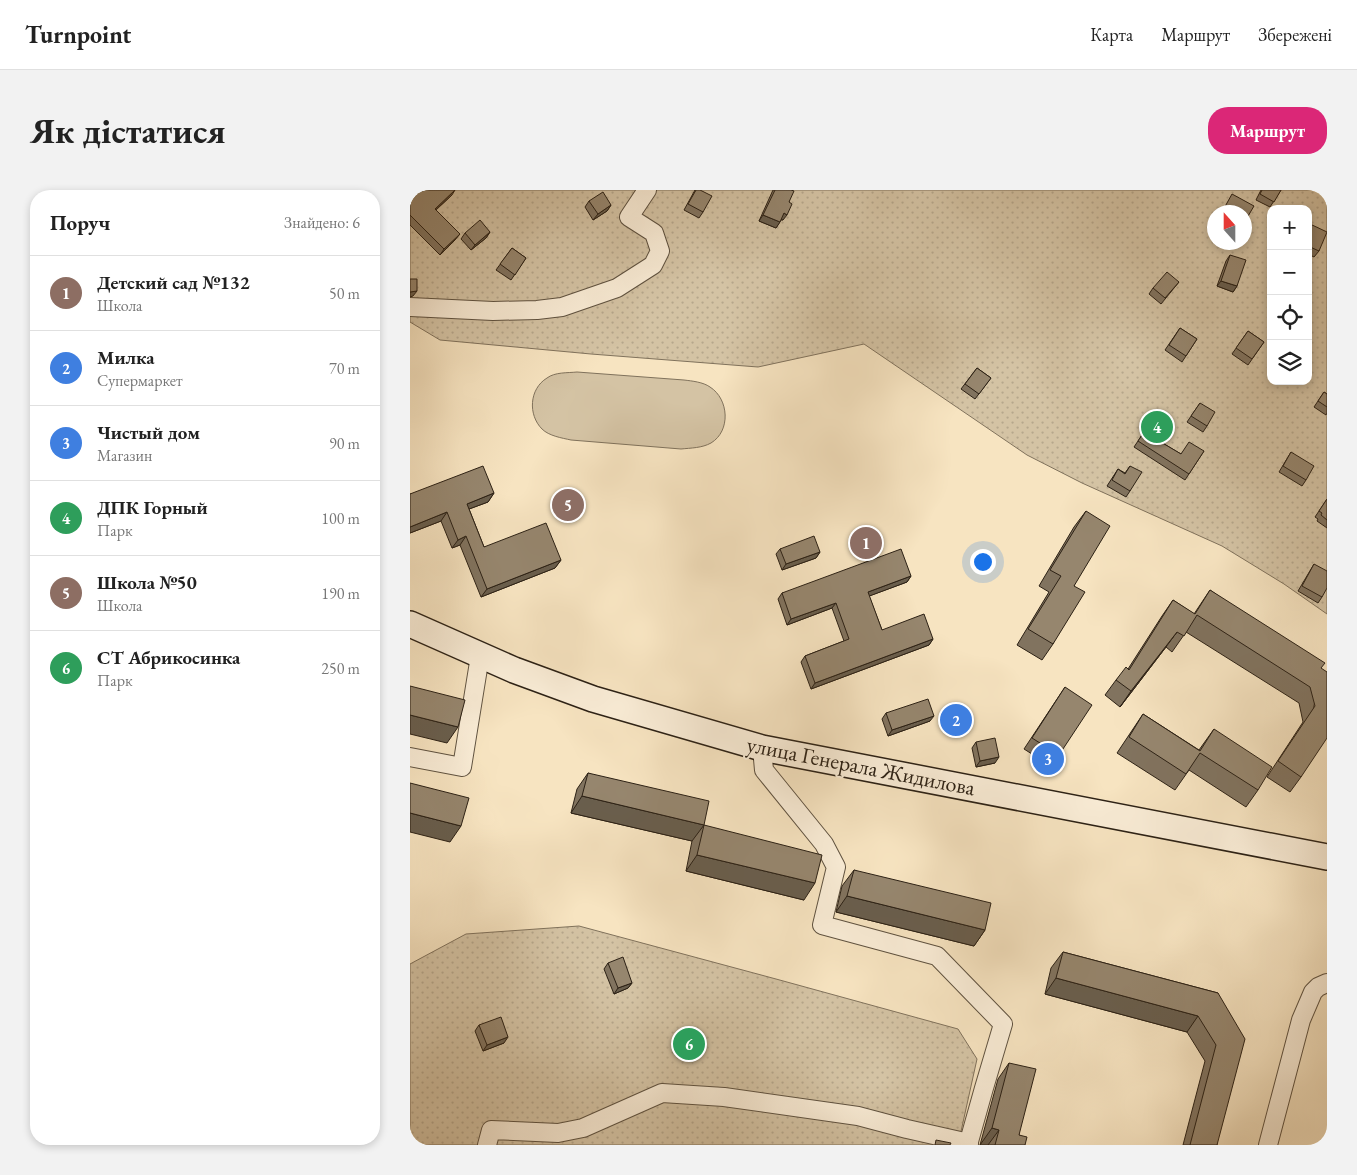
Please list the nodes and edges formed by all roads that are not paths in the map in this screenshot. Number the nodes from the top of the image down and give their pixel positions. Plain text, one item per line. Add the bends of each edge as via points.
1 (647, 190) edge
2 (410, 307) edge
3 (410, 624) edge
4 (480, 656) junction
5 (762, 748) junction
6 (410, 757) edge
7 (1327, 857) edge
8 (1327, 983) edge
9 (969, 1144) edge
10 (487, 1145) edge
11 (1268, 1145) edge

1 - 2 street via 629,217 654,233 660,251 653,265 616,288 562,307 537,310
3 - 4 main road, улица Генерала Жидилова
4 - 5 main road, улица Генерала Жидилова via 593,699
4 - 6 street via 462,767
5 - 7 main road, улица Генерала Жидилова
5 - 9 street via 764,770 824,844 836,867 822,925 937,956 1003,1024
8 - 11 street via 1313,992 1301,1020
9 - 10 street via 858,1116 724,1097 662,1094 583,1128 558,1133 491,1130

